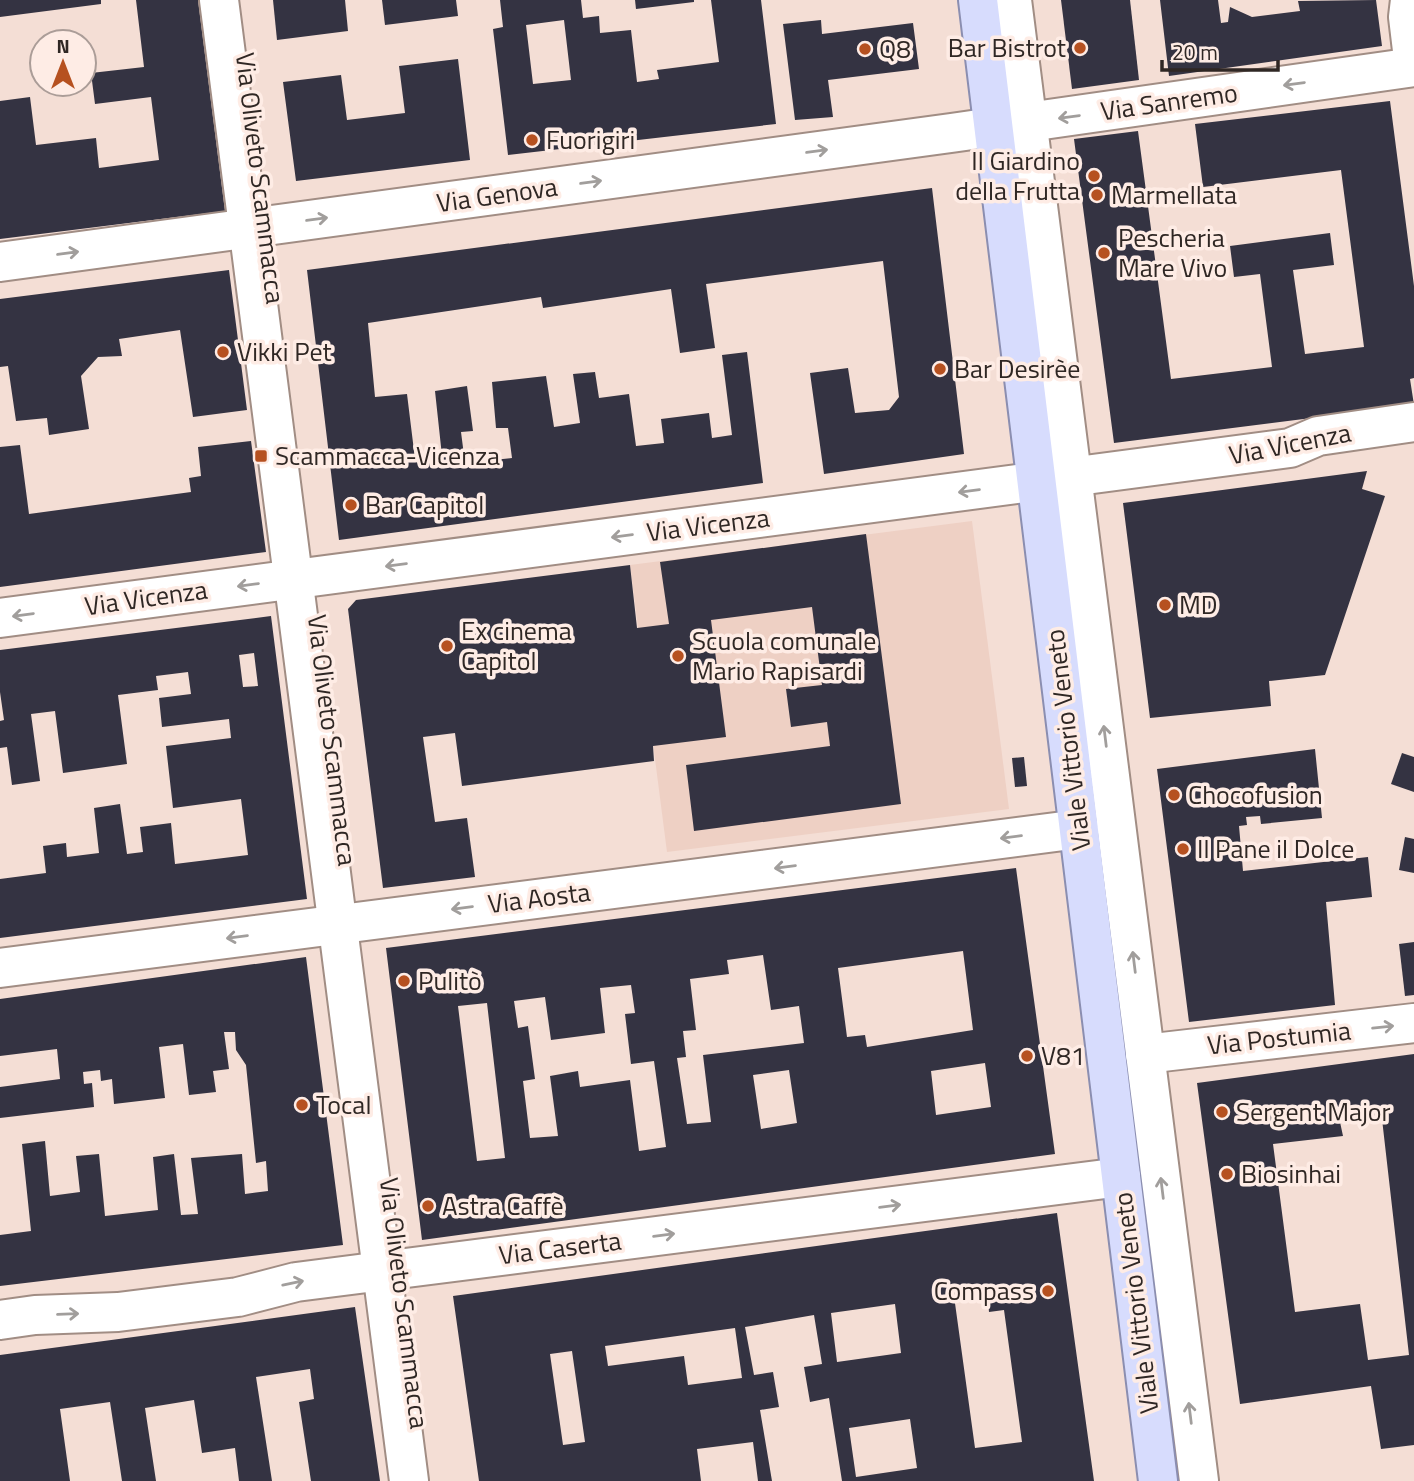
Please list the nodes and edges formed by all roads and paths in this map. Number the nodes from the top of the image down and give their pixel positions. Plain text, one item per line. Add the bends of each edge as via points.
1 (219, 0) edge
2 (237, 0) edge
3 (978, 0) edge
4 (1012, 0) edge
5 (1410, 0) edge
6 (1405, 69) edge
7 (1011, 125) junction
8 (257, 227) junction
9 (0, 262) edge
10 (1414, 422) edge
11 (1054, 479) junction
12 (302, 578) junction
13 (0, 618) edge
14 (1079, 829) junction
15 (346, 923) junction
16 (0, 968) edge
17 (1414, 1023) edge
18 (1145, 1054) junction
19 (1121, 1177) junction
20 (391, 1270) junction
21 (0, 1320) edge
22 (409, 1481) edge
23 (426, 1481) edge
24 (1158, 1481) edge
25 (1199, 1481) edge

1 - 8 street
2 - 8 street, Via Oliveto Scammacca
3 - 7 main road, Viale Vittorio Veneto
4 - 7 street
5 - 6 street
6 -> 7 street, Via Sanremo
8 -> 7 street, Via Genova
7 - 11 main road, Viale Vittorio Veneto
9 -> 8 street, Via Genova
8 - 12 street, Via Oliveto Scammacca
10 - 11 street, Via Vicenza via 1318,436 1290,449
11 -> 12 street, Via Vicenza
11 - 14 main road, Viale Vittorio Veneto
18 -> 11 street
12 -> 13 street, Via Vicenza
12 - 15 street, Via Oliveto Scammacca
14 -> 15 street, Via Aosta
14 - 19 main road, Viale Vittorio Veneto
15 -> 16 street, Via Aosta
15 - 20 street, Via Oliveto Scammacca
18 -> 17 street, Via Postumia
25 -> 18 street
20 -> 19 street, Via Caserta
19 - 24 main road, Viale Vittorio Veneto
21 -> 20 street, Via Caserta via 238,1297 296,1282
20 - 22 street
20 - 23 street, Via Oliveto Scammacca

